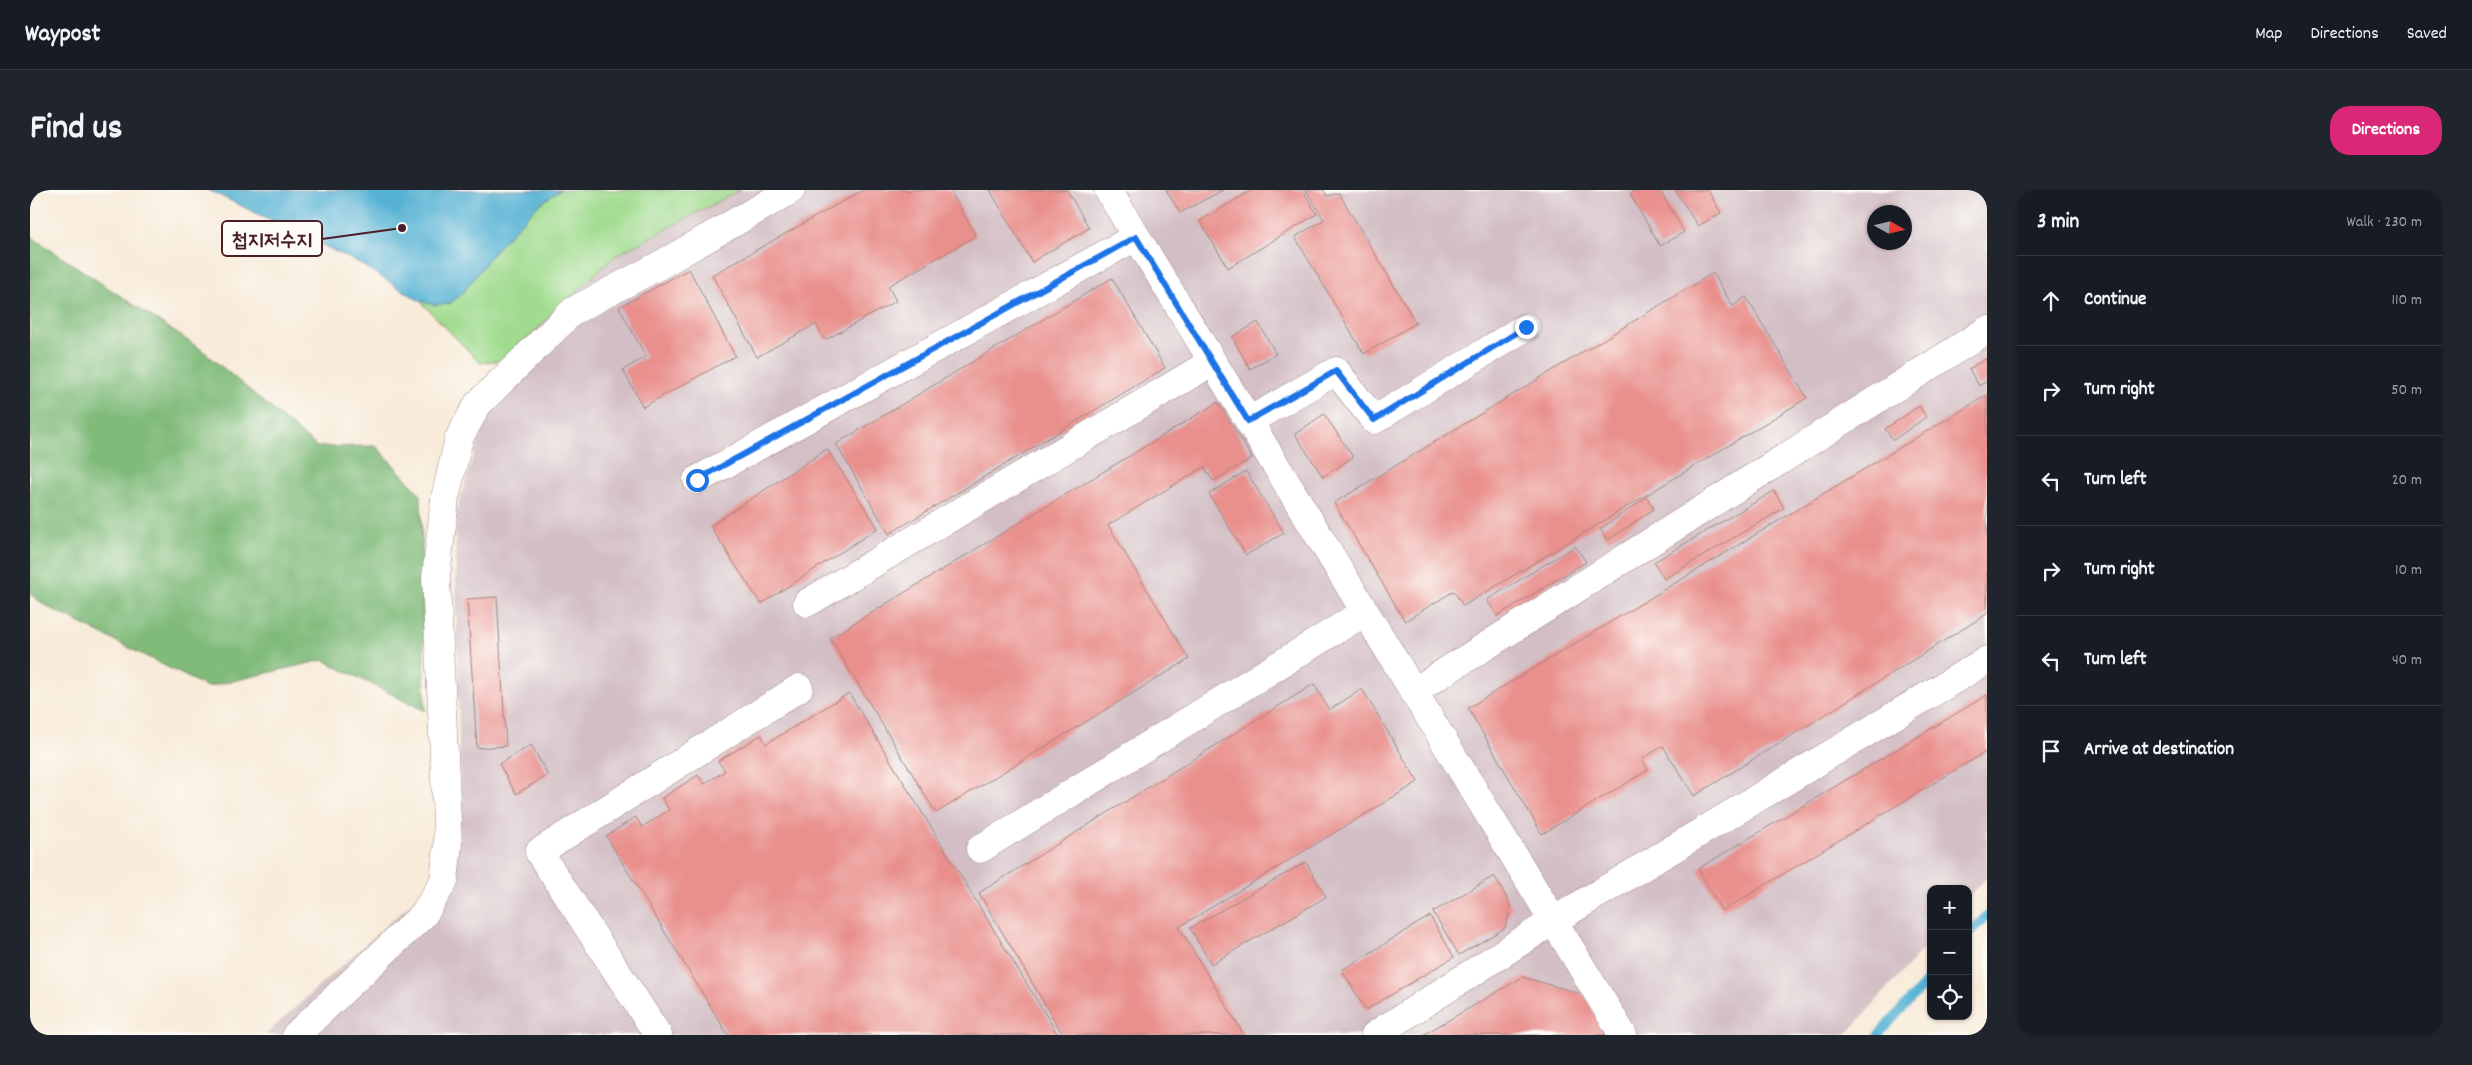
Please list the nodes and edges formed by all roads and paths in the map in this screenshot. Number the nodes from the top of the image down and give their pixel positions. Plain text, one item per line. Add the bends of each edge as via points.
1 (791, 190) edge
2 (1108, 190) edge
3 (1136, 237) junction
4 (1526, 327) dead end
5 (1987, 330) edge
6 (1212, 362) junction
7 (1248, 421) junction
8 (697, 480) dead end
9 (808, 603) dead end
10 (1364, 612) junction
11 (1987, 660) edge
12 (799, 688) dead end
13 (1414, 692) junction
14 (980, 849) dead end
15 (1553, 921) junction
16 (296, 1035) edge
17 (658, 1035) edge
18 (1375, 1035) edge
19 (1623, 1035) edge

1 - 16 street via 573,311 478,404 458,438 445,498 436,577 448,844 444,881 424,914
2 - 3 street
3 - 6 street
3 - 8 street
4 - 7 street via 1374,420 1336,371
5 - 13 street
6 - 7 street
6 - 9 street
7 - 10 street
10 - 13 street
10 - 14 street
11 - 15 street
12 - 17 street via 539,852
13 - 15 street
15 - 18 street
15 - 19 street

